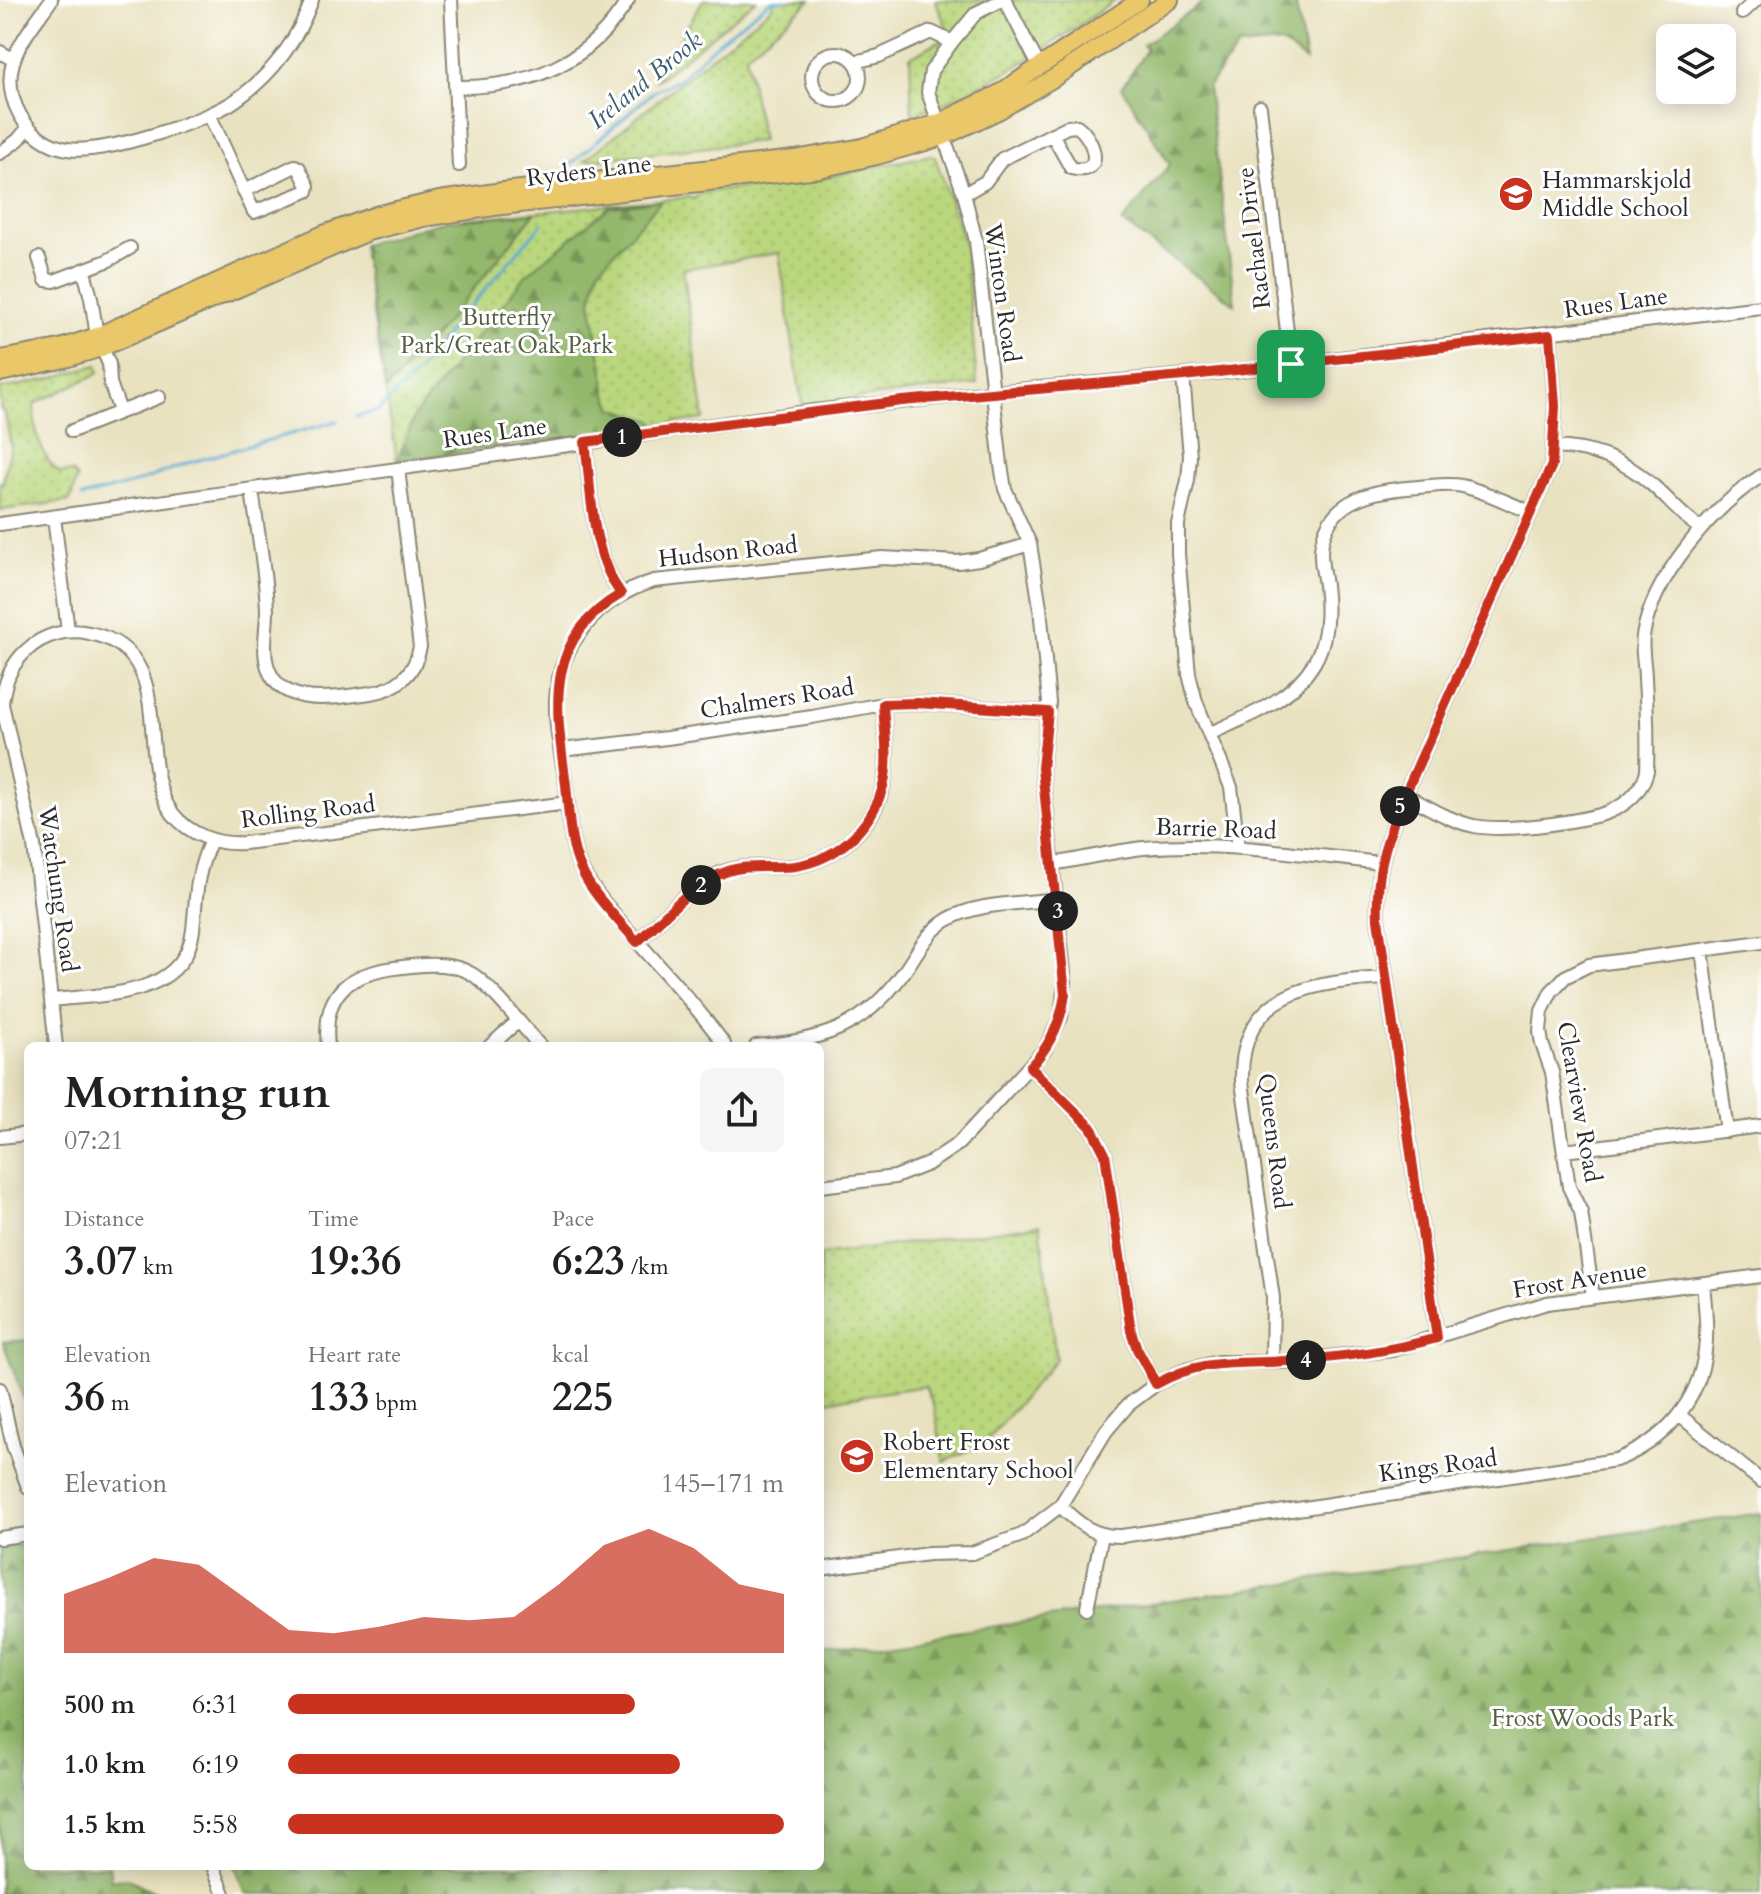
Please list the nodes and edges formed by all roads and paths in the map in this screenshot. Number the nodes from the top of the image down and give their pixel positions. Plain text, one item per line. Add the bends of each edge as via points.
1 (51, 0) edge
2 (312, 0) edge
3 (451, 0) edge
4 (628, 0) edge
5 (1004, 0) edge
6 (1140, 0) edge
7 (1170, 0) edge
8 (1756, 0) edge
9 (1742, 13) dead end
10 (952, 42) junction
11 (0, 52) edge
12 (14, 60) junction
13 (855, 62) junction
14 (1039, 66) junction
15 (455, 87) junction
16 (1260, 107) dead end
17 (210, 116) junction
18 (29, 127) junction
19 (940, 130) junction
20 (1052, 134) dead end
21 (0, 153) edge
22 (459, 165) dead end
23 (244, 191) junction
24 (964, 194) junction
25 (130, 248) dead end
26 (39, 258) dead end
27 (84, 271) junction
28 (1761, 307) edge
29 (1550, 335) junction
30 (99, 342) junction
31 (0, 359) edge
32 (1291, 364) junction
33 (0, 373) edge
34 (1183, 376) junction
35 (993, 392) junction
36 (159, 397) dead end
37 (120, 411) junction
38 (72, 431) dead end
39 (585, 442) junction
40 (1553, 447) junction
41 (398, 469) junction
42 (1761, 476) edge
43 (252, 490) junction
44 (1531, 512) junction
45 (54, 517) junction
46 (0, 524) edge
47 (1701, 529) junction
48 (1030, 544) junction
49 (621, 594) junction
50 (68, 631) junction
51 (6, 670) edge
52 (883, 704) junction
53 (1048, 712) junction
54 (1209, 734) junction
55 (561, 750) junction
56 (1405, 795) junction
57 (568, 803) junction
58 (211, 840) junction
59 (1238, 848) junction
60 (1380, 863) junction
61 (1052, 864) junction
62 (1056, 899) junction
63 (637, 942) junction
64 (1761, 942) edge
65 (1702, 950) junction
66 (1387, 978) junction
67 (52, 1000) junction
68 (518, 1021) junction
69 (56, 1042) edge
70 (328, 1042) edge
71 (494, 1042) edge
72 (536, 1042) edge
73 (722, 1042) edge
74 (798, 1042) edge
75 (1030, 1067) junction
76 (1761, 1126) edge
77 (1727, 1131) junction
78 (24, 1134) edge
79 (0, 1137) edge
80 (1564, 1151) junction
81 (824, 1186) edge
82 (1761, 1276) edge
83 (1703, 1283) junction
84 (1593, 1297) junction
85 (1437, 1338) junction
86 (1272, 1361) junction
87 (1156, 1384) junction
88 (0, 1389) edge
89 (1679, 1415) junction
90 (24, 1476) edge
91 (1761, 1481) edge
92 (1060, 1506) junction
93 (24, 1535) edge
94 (1102, 1535) junction
95 (0, 1538) edge
96 (824, 1568) edge
97 (1087, 1608) dead end
98 (215, 1870) edge
99 (224, 1894) edge

1 - 12 street
2 - 17 street via 294,40 267,75
3 - 15 street
4 - 15 street via 610,28 561,65 502,85
5 - 10 street, Winton Road via 976,13
5 - 14 street
6 - 14 main road, Ryders Lane
7 - 19 main road, Ryders Lane via 1000,110
8 - 9 street
10 - 13 street via 931,32
10 - 19 street, Winton Road via 928,81
11 - 12 street
12 - 18 street via 12,95
13 - 13 street via 835,53 821,58 811,78 817,93 831,101 853,94 860,79
14 - 19 main road, Ryders Lane
15 - 22 street
16 - 32 street, Rachael Drive
17 - 18 street via 86,150 58,146
17 - 23 street
18 - 21 street
19 - 24 street, Winton Road
19 - 30 main road, Ryders Lane via 795,159 503,191 379,214 321,235
20 - 24 street via 1002,159 985,182
23 - 23 street via 257,212 308,188 295,166
24 - 35 street, Winton Road via 976,241
25 - 27 street
26 - 27 street via 46,280
27 - 30 street
28 - 29 street, Rues Lane
29 - 32 street, Rues Lane
29 - 40 street
30 - 31 main road, Ryders Lane
30 - 33 main road, Ryders Lane via 65,359
30 - 37 street
32 - 34 street, Rues Lane
34 - 35 street, Rues Lane
34 - 54 street via 1190,456 1178,554 1189,674
35 - 39 street, Rues Lane
35 - 48 street, Winton Road via 1005,489
36 - 37 street
37 - 38 street
39 - 41 street, Rues Lane
39 - 49 street via 600,552
40 - 44 street via 1552,465
40 - 47 street via 1598,454 1626,466
41 - 43 street, Rues Lane
41 - 43 street via 420,647 402,680 375,692 305,698 283,689 271,674 265,656 267,610
42 - 47 street
43 - 45 street, Rues Lane
44 - 54 street via 1461,485 1385,490 1347,503 1321,543 1326,613 1316,660 1285,695
44 - 56 street
45 - 46 street, Rues Lane
45 - 50 street
47 - 56 street via 1671,570 1643,637 1647,771 1636,794 1600,815 1501,827 1455,820
48 - 49 street, Hudson Road via 958,562 882,558 667,578
48 - 53 street, Winton Road
49 - 55 street, Hudson Road via 586,623 566,657 556,697
50 - 51 street, Watchung Road via 33,645
50 - 58 street, Rolling Road via 106,637 135,661 147,689 164,799 184,825
51 - 67 street, Watchung Road via 3,712 34,845
52 - 53 street, Chalmers Road
52 - 55 street, Chalmers Road
52 - 63 street via 885,778 874,810 854,836 806,864 743,867 715,876
53 - 61 street, Winton Road via 1042,768
54 - 59 street via 1231,787
55 - 57 street, Hudson Road
56 - 60 street
57 - 58 street, Rolling Road via 244,843
57 - 63 street, Hudson Road via 582,871
58 - 67 street via 198,876 190,941 171,972 139,989
59 - 60 street, Barrie Road
59 - 61 street, Barrie Road via 1143,848
60 - 66 street via 1378,919
61 - 62 street, Winton Road
62 - 74 street via 956,916 924,940 883,999 860,1018 822,1037
62 - 75 street, Winton Road via 1063,1006 1051,1039
63 - 73 street, Hudson Road
64 - 65 street, Clearview Road
65 - 77 street
65 - 80 street, Clearview Road via 1589,965 1565,977 1551,992 1540,1031
66 - 85 street
66 - 86 street, Queens Road via 1329,982 1290,994 1261,1019 1244,1053 1242,1082 1273,1298
67 - 69 street, Watchung Road
68 - 70 street via 473,974 446,965 399,967 362,975 342,989 329,1010
68 - 71 street
68 - 72 street
75 - 81 street, Winton Road via 971,1132 936,1159 887,1179
75 - 87 street via 1091,1127 1105,1154 1131,1331
76 - 77 street
77 - 80 street
78 - 79 street
80 - 84 street, Clearview Road via 1569,1187 1581,1212
82 - 83 street, Frost Avenue
83 - 84 street, Frost Avenue
83 - 89 street, Kings Road via 1704,1363
84 - 85 street, Frost Avenue via 1523,1308
85 - 86 street, Frost Avenue via 1392,1350
86 - 87 street, Frost Avenue via 1210,1364
87 - 92 street, Frost Avenue via 1111,1424
88 - 90 street
89 - 91 street
89 - 94 street, Kings Road via 1641,1449 1603,1464
92 - 94 street
92 - 96 street, Frost Avenue via 1022,1535 981,1551
93 - 95 street
94 - 97 street
98 - 99 street

